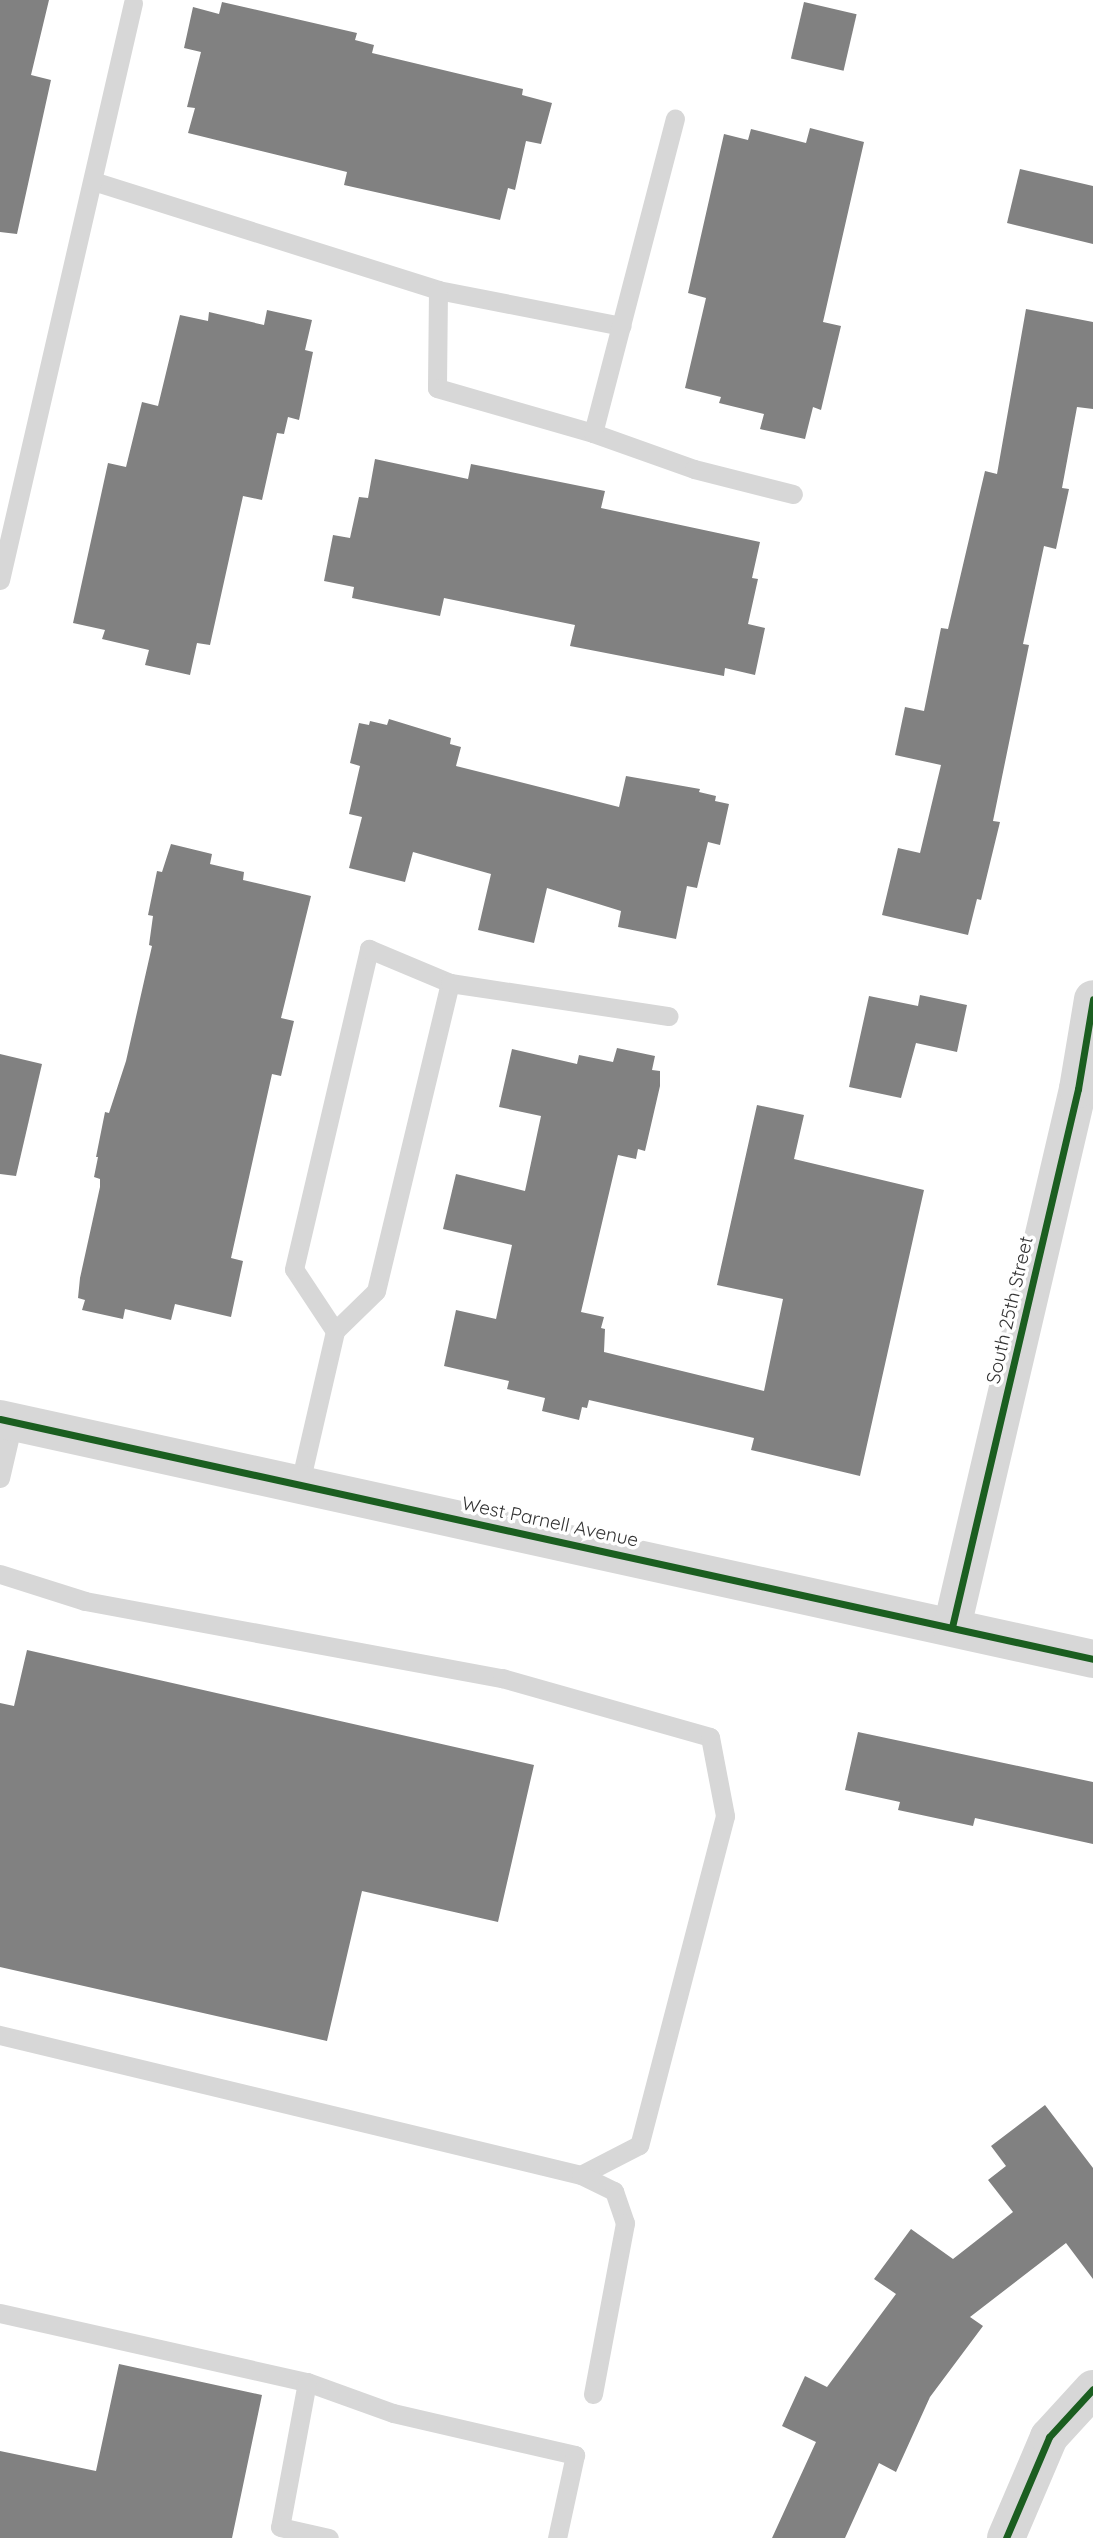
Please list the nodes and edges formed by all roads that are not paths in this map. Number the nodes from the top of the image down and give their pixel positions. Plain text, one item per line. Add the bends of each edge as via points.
1 (133, 3) dead end
2 (674, 118) dead end
3 (93, 181) junction
4 (438, 290) junction
5 (621, 326) junction
6 (593, 433) junction
7 (793, 494) dead end
8 (0, 580) edge
9 (450, 983) junction
10 (1093, 999) edge
11 (669, 1016) dead end
12 (335, 1331) junction
13 (6, 1421) edge
14 (0, 1478) edge
15 (300, 1483) junction
16 (0, 1574) edge
17 (952, 1627) junction
18 (1093, 1659) edge
19 (0, 2035) edge
20 (581, 2175) junction
21 (0, 2313) edge
22 (307, 2382) junction
23 (1093, 2389) edge
24 (593, 2394) dead end
25 (329, 2538) edge
26 (557, 2538) edge
27 (1006, 2538) edge

1 - 3 lane
2 - 5 lane
3 - 4 lane
3 - 8 lane
4 - 5 lane
4 - 6 lane via 438,388
5 - 6 lane
6 - 7 lane via 694,469
9 - 11 lane
9 - 12 lane via 376,1291
9 - 12 lane via 369,949 294,1269
10 - 17 street, South 25th Street via 1078,1089
12 - 15 lane
13 - 14 lane
13 - 15 street, West Parnell Avenue
15 - 17 street, West Parnell Avenue
16 - 20 lane via 85,1601 502,1678 710,1737 725,1816 639,2145
17 - 18 street, West Parnell Avenue
19 - 20 lane
20 - 24 lane via 614,2191 625,2223
21 - 22 lane
22 - 25 lane via 280,2527
22 - 26 lane via 393,2413 575,2455
23 - 27 street via 1049,2437

